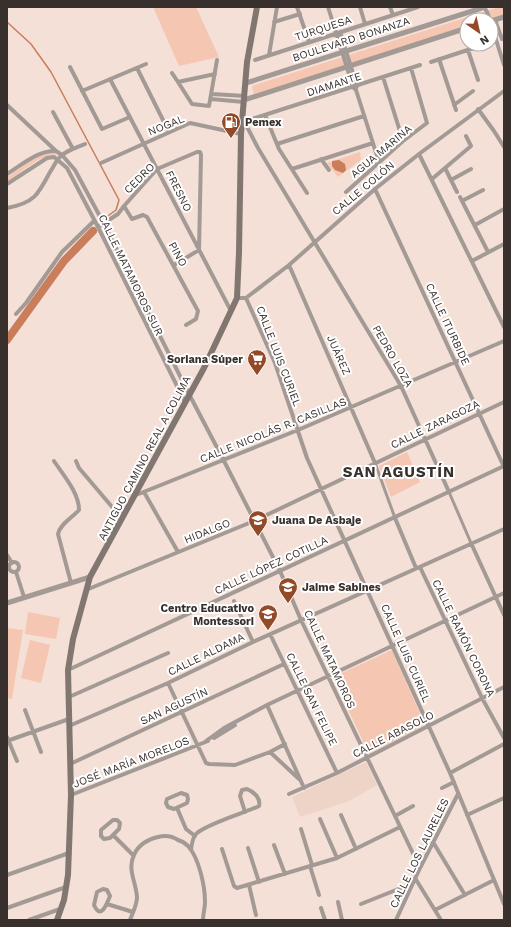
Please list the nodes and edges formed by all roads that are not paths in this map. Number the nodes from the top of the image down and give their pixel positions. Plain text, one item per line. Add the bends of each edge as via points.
1 (257, 7) edge
2 (277, 7) edge
3 (297, 7) edge
4 (328, 7) edge
5 (360, 7) edge
6 (390, 7) edge
7 (418, 7) edge
8 (486, 8) edge
9 (300, 14) junction
10 (393, 15) junction
11 (274, 22) junction
12 (365, 24) junction
13 (459, 31) edge
14 (338, 33) junction
15 (309, 42) junction
16 (499, 50) edge
17 (344, 52) junction
18 (462, 52) edge
19 (469, 52) edge
20 (268, 55) junction
21 (439, 59) junction
22 (217, 60) dead end
23 (255, 60) dead end
24 (432, 62) dead end
25 (146, 64) dead end
26 (420, 65) dead end
27 (504, 66) edge
28 (70, 67) dead end
29 (349, 67) junction
30 (137, 68) junction
31 (411, 68) junction
32 (172, 73) dead end
33 (215, 74) junction
34 (383, 77) junction
35 (110, 79) junction
36 (478, 80) dead end
37 (178, 82) junction
38 (246, 83) junction
39 (355, 88) junction
40 (473, 91) dead end
41 (504, 91) edge
42 (82, 92) junction
43 (212, 94) junction
44 (211, 99) junction
45 (244, 99) junction
46 (7, 105) edge
47 (454, 105) junction
48 (478, 109) junction
49 (456, 110) dead end
50 (53, 112) dead end
51 (265, 115) junction
52 (364, 116) junction
53 (130, 117) junction
54 (243, 119) junction
55 (252, 119) dead end
56 (169, 132) junction
57 (241, 134) junction
58 (466, 136) dead end
59 (404, 141) junction
60 (373, 143) junction
61 (85, 144) dead end
62 (144, 144) junction
63 (277, 144) junction
64 (504, 147) edge
65 (73, 149) junction
66 (56, 151) junction
67 (200, 152) joint
68 (419, 154) junction
69 (62, 155) junction
70 (58, 159) junction
71 (322, 159) junction
72 (380, 162) junction
73 (101, 163) dead end
74 (445, 168) junction
75 (157, 169) junction
76 (292, 169) junction
77 (472, 169) dead end
78 (329, 170) dead end
79 (7, 174) edge
80 (432, 179) junction
81 (451, 180) junction
82 (7, 184) edge
83 (375, 189) junction
84 (483, 190) dead end
85 (346, 192) dead end
86 (457, 192) dead end
87 (307, 193) dead end
88 (124, 206) junction
89 (7, 208) edge
90 (504, 209) edge
91 (94, 221) junction
92 (104, 224) junction
93 (475, 225) junction
94 (98, 227) junction
95 (315, 242) junction
96 (504, 244) edge
97 (199, 250) junction
98 (488, 252) junction
99 (472, 261) junction
100 (174, 265) junction
101 (289, 265) junction
102 (237, 298) junction
103 (246, 298) junction
104 (231, 311) junction
105 (16, 314) dead end
106 (186, 325) dead end
107 (504, 328) edge
108 (157, 330) junction
109 (151, 334) junction
110 (504, 341) edge
111 (455, 362) junction
112 (401, 386) junction
113 (189, 394) junction
114 (185, 402) junction
115 (504, 402) edge
116 (351, 407) junction
117 (479, 413) junction
118 (298, 430) junction
119 (425, 439) junction
120 (223, 459) junction
121 (54, 461) dead end
122 (76, 461) dead end
123 (375, 463) junction
124 (504, 466) edge
125 (322, 490) junction
126 (144, 492) junction
127 (449, 492) junction
128 (136, 495) junction
129 (124, 516) junction
130 (395, 519) junction
131 (254, 521) junction
132 (504, 529) edge
133 (345, 541) junction
134 (471, 543) junction
135 (178, 552) junction
136 (7, 555) edge
137 (418, 567) junction
138 (280, 571) junction
139 (90, 577) junction
140 (71, 583) junction
141 (86, 590) junction
142 (368, 590) junction
143 (504, 593) edge
144 (24, 597) junction
145 (496, 597) junction
146 (234, 602) dead end
147 (7, 603) edge
148 (504, 615) edge
149 (301, 620) junction
150 (446, 621) junction
151 (270, 634) junction
152 (253, 642) junction
153 (393, 646) junction
154 (168, 653) dead end
155 (284, 664) junction
156 (68, 670) junction
157 (328, 676) junction
158 (168, 682) junction
159 (504, 687) edge
160 (298, 691) junction
161 (68, 697) junction
162 (482, 698) junction
163 (267, 705) junction
164 (25, 710) dead end
165 (181, 712) junction
166 (69, 719) junction
167 (69, 726) junction
168 (428, 726) junction
169 (33, 731) junction
170 (504, 738) edge
171 (8, 739) edge
172 (285, 744) junction
173 (504, 744) edge
174 (197, 745) junction
175 (41, 752) dead end
176 (270, 752) junction
177 (367, 757) junction
178 (17, 761) dead end
179 (70, 764) junction
180 (337, 773) junction
181 (450, 773) junction
182 (300, 781) junction
183 (454, 782) junction
184 (304, 788) junction
185 (442, 788) dead end
186 (289, 794) dead end
187 (458, 794) junction
188 (71, 795) junction
189 (504, 798) edge
190 (413, 806) dead end
191 (177, 808) junction
192 (245, 812) junction
193 (341, 815) dead end
194 (467, 815) junction
195 (395, 816) junction
196 (320, 819) dead end
197 (400, 827) junction
198 (301, 829) dead end
199 (114, 835) junction
200 (195, 836) junction
201 (433, 842) junction
202 (274, 845) dead end
203 (248, 848) dead end
204 (222, 849) dead end
205 (356, 849) junction
206 (190, 850) junction
207 (69, 853) junction
208 (134, 855) junction
209 (337, 858) junction
210 (311, 866) junction
211 (420, 868) junction
212 (285, 874) junction
213 (7, 875) edge
214 (415, 878) junction
215 (494, 880) junction
216 (259, 882) junction
217 (412, 884) junction
218 (249, 885) junction
219 (66, 887) junction
220 (319, 895) dead end
221 (464, 895) junction
222 (338, 902) dead end
223 (107, 904) junction
224 (361, 904) dead end
225 (504, 904) edge
226 (7, 908) edge
227 (321, 908) dead end
228 (60, 909) junction
229 (435, 910) junction
230 (133, 912) junction
231 (256, 915) dead end
232 (29, 920) edge
233 (57, 920) edge
234 (130, 920) edge
235 (203, 920) edge
236 (325, 920) edge
237 (342, 920) edge
238 (396, 920) edge
239 (441, 920) edge

1 - 38 main road, ANTIGUO CAMINO REAL A COLIMA via 247,62
2 - 11 street
3 - 9 street
4 - 14 street
5 - 12 street
6 - 10 street
7 - 10 street, TURQUESA
8 - 17 street, BOULEVARD BONANZA
9 - 11 street
9 - 15 street
10 - 12 street, TURQUESA
11 - 20 street
12 - 14 street, TURQUESA
13 - 29 street
14 - 15 street, TURQUESA
14 - 17 street
15 - 20 street, TURQUESA
16 - 27 street
17 - 29 street
17 - 38 street, BOULEVARD BONANZA
18 - 21 street
19 - 36 street
20 - 23 street, TURQUESA
21 - 24 street
21 - 47 street
22 - 33 street
25 - 30 street
26 - 31 street, DIAMANTE
28 - 42 street
29 - 39 street
29 - 45 street
30 - 35 street
30 - 56 street
31 - 34 street, DIAMANTE
31 - 59 street, AGUA MARINA via 427,123
32 - 37 street
33 - 37 street
33 - 43 street
34 - 39 street, DIAMANTE
34 - 59 street
35 - 42 street
35 - 53 street, FRESNO
37 - 44 street via 193,105 209,107
38 - 45 main road, ANTIGUO CAMINO REAL A COLIMA
39 - 51 street, DIAMANTE
39 - 52 street
40 - 47 street
41 - 48 street, CALLE COLÓN
42 - 53 street via 102,129
43 - 44 street
43 - 45 street
44 - 45 street
45 - 54 main road, ANTIGUO CAMINO REAL A COLIMA
46 - 66 street, CALLE MATAMOROS SUR
47 - 49 street
48 - 64 street
48 - 68 street, CALLE COLÓN
50 - 65 street
51 - 55 street, DIAMANTE
51 - 63 street
52 - 60 street
52 - 63 street
53 - 62 street, FRESNO
54 - 57 main road, ANTIGUO CAMINO REAL A COLIMA
54 - 95 street, PEDRO LOZA
56 - 57 street, NOGAL via 190,123
56 - 62 street, NOGAL
57 - 102 main road, ANTIGUO CAMINO REAL A COLIMA
58 - 74 street via 470,146
59 - 72 street, AGUA MARINA
60 - 71 street
60 - 72 street
61 - 65 street
62 - 73 street, NOGAL
62 - 75 street, FRESNO
63 - 76 street
65 - 69 street
66 - 69 street, CALLE MATAMOROS SUR
66 - 79 street via 40,153
67 - 75 street, CEDRO
67 - 97 street, PINO
68 - 80 street
68 - 83 street, CALLE COLÓN
69 - 70 street
69 - 92 street, CALLE MATAMOROS SUR via 75,170
70 - 82 street via 54,157 43,160
70 - 89 street via 41,190 33,198
70 - 91 street, CALLE MATAMOROS SUR via 67,168
71 - 76 street
71 - 78 street
72 - 85 street, AGUA MARINA
74 - 80 street
74 - 81 street
75 - 88 street, CEDRO
75 - 97 street, FRESNO
76 - 87 street
77 - 81 street
80 - 99 street
81 - 86 street
83 - 95 street, CALLE COLÓN
83 - 111 street, CALLE ITURBIDE
84 - 93 street via 461,199
88 - 92 street, CEDRO
88 - 100 street, PINO via 132,219 143,215 147,217
90 - 93 street
91 - 94 street, CALLE MATAMOROS SUR
91 - 105 street via 62,252 26,304
92 - 94 street, CEDRO
92 - 108 street, CALLE MATAMOROS SUR
93 - 98 street
94 - 109 street, CALLE MATAMOROS SUR
95 - 101 street, CALLE COLÓN
95 - 112 street, PEDRO LOZA
96 - 98 street
97 - 100 street
97 - 104 street, FRESNO
98 - 99 street
99 - 107 street
100 - 106 street, PINO via 198,311 196,319
101 - 103 street, CALLE COLÓN
101 - 116 street, JUÁREZ
102 - 103 street
102 - 104 main road, ANTIGUO CAMINO REAL A COLIMA
103 - 118 street, CALLE LUIS CURIEL via 275,363
104 - 113 main road, ANTIGUO CAMINO REAL A COLIMA
108 - 109 street
108 - 113 street, CALLE MATAMOROS SUR
109 - 114 street, CALLE MATAMOROS SUR
110 - 111 street, CALLE NICOLÁS R. CASILLAS
111 - 112 street, CALLE NICOLÁS R. CASILLAS
111 - 117 street, CALLE ITURBIDE
112 - 116 street, CALLE NICOLÁS R. CASILLAS
112 - 119 street, PEDRO LOZA
113 - 114 main road, ANTIGUO CAMINO REAL A COLIMA
113 - 120 street, CALLE MATAMOROS
114 - 128 main road, ANTIGUO CAMINO REAL A COLIMA
115 - 117 street, CALLE ZARAGOZA
116 - 118 street, CALLE NICOLÁS R. CASILLAS
116 - 123 street, JUÁREZ
117 - 119 street, CALLE ZARAGOZA
117 - 124 street, CALLE ITURBIDE
118 - 120 street, CALLE NICOLÁS R. CASILLAS
118 - 125 street, CALLE LUIS CURIEL via 307,458
119 - 123 street, CALLE ZARAGOZA
119 - 127 street, PEDRO LOZA
120 - 126 street, CALLE NICOLÁS R. CASILLAS
120 - 131 street, CALLE MATAMOROS
121 - 140 street via 79,503 79,510 62,526 58,534
122 - 129 street via 113,508
123 - 125 street, HIDALGO
123 - 130 street, JUÁREZ
124 - 127 street, CALLE LÓPEZ COTILLA
125 - 131 street, HIDALGO
125 - 133 street, CALLE LUIS CURIEL
126 - 128 street, CALLE NICOLÁS R. CASILLAS
126 - 135 street
127 - 130 street, CALLE LÓPEZ COTILLA
127 - 134 street, PEDRO LOZA
128 - 129 main road, ANTIGUO CAMINO REAL A COLIMA
129 - 139 main road, ANTIGUO CAMINO REAL A COLIMA
130 - 133 street, CALLE LÓPEZ COTILLA
130 - 137 street, CALLE RAMÓN CORONA
131 - 135 street, HIDALGO
131 - 138 street, CALLE MATAMOROS
132 - 134 street, CALLE ALDAMA
133 - 138 street, CALLE LÓPEZ COTILLA
133 - 142 street, CALLE LUIS CURIEL
134 - 137 street, CALLE ALDAMA
134 - 145 street, PEDRO LOZA
135 - 141 street, HIDALGO
136 - 144 street via 12,562 18,564 16,572
137 - 142 street, CALLE ALDAMA
137 - 150 street, CALLE RAMÓN CORONA
138 - 149 street, CALLE MATAMOROS
138 - 156 street, CALLE LÓPEZ COTILLA
139 - 140 street
139 - 141 main road, ANTIGUO CAMINO REAL A COLIMA
140 - 144 street
141 - 156 main road, ANTIGUO CAMINO REAL A COLIMA
142 - 149 street, CALLE ALDAMA
142 - 153 street, CALLE LUIS CURIEL
143 - 145 street, JOSÉ MARÍA MORELOS
144 - 147 street
145 - 148 street, PEDRO LOZA
145 - 150 street, JOSÉ MARÍA MORELOS
146 - 152 street
149 - 151 street, CALLE ALDAMA
149 - 157 street, CALLE MATAMOROS
150 - 153 street, JOSÉ MARÍA MORELOS
150 - 162 street, CALLE RAMÓN CORONA
151 - 152 street, CALLE ALDAMA
151 - 155 street, CALLE SAN FELIPE
152 - 158 street, CALLE ALDAMA
153 - 157 street, JOSÉ MARÍA MORELOS
153 - 168 street, CALLE LUIS CURIEL
154 - 161 street
155 - 160 street, CALLE SAN FELIPE
155 - 165 street, SAN AGUSTÍN
156 - 161 main road, ANTIGUO CAMINO REAL A COLIMA
157 - 160 street, JOSÉ MARÍA MORELOS
157 - 177 street, CALLE MATAMOROS
158 - 165 street
158 - 167 street, CALLE ALDAMA
159 - 162 street, CALLE ABASOLO
160 - 163 street, JOSÉ MARÍA MORELOS
160 - 180 street, CALLE SAN FELIPE
161 - 166 main road, ANTIGUO CAMINO REAL A COLIMA
162 - 168 street, CALLE ABASOLO
162 - 170 street, CALLE RAMÓN CORONA
163 - 172 street
163 - 174 street, JOSÉ MARÍA MORELOS via 221,734
164 - 169 street
165 - 174 street
165 - 179 street, SAN AGUSTÍN
166 - 167 main road, ANTIGUO CAMINO REAL A COLIMA
166 - 169 street
167 - 179 main road, ANTIGUO CAMINO REAL A COLIMA
168 - 177 street, CALLE ABASOLO
168 - 181 street, CALLE LUIS CURIEL
169 - 171 street
169 - 175 street
171 - 178 street
172 - 176 street
172 - 182 street
173 - 181 street
174 - 176 street via 206,763 235,765
174 - 188 street, JOSÉ MARÍA MORELOS
176 - 182 street
177 - 180 street, CALLE ABASOLO
177 - 195 street, CALLE MATAMOROS
179 - 188 main road, ANTIGUO CAMINO REAL A COLIMA
180 - 184 street, CALLE ABASOLO
181 - 183 street, CALLE LUIS CURIEL
182 - 184 street
183 - 185 street
183 - 187 street, CALLE LUIS CURIEL
184 - 186 street, CALLE ABASOLO
187 - 194 street, CALLE LUIS CURIEL
187 - 201 street, CALLE LOS LAURELES
188 - 207 main road, ANTIGUO CAMINO REAL A COLIMA
189 - 194 street
190 - 195 street
191 - 191 street via 168,807 167,799 181,793 185,794 187,803
191 - 200 street via 186,829
192 - 192 street via 240,796 242,790 247,789 258,797 260,803
192 - 200 street via 206,827
193 - 205 street
194 - 215 street, CALLE LUIS CURIEL
195 - 197 street, CALLE MATAMOROS
196 - 209 street
197 - 205 street
197 - 211 street, CALLE MATAMOROS
198 - 210 street
199 - 199 street via 120,825 115,820 100,832 104,839
199 - 208 street
200 - 206 street
201 - 211 street, CALLE LOS LAURELES
201 - 221 street
202 - 212 street
203 - 216 street
204 - 218 street via 235,888
205 - 209 street
206 - 208 street via 176,838 160,836 145,842
206 - 235 street via 202,881 205,902
207 - 213 street
207 - 219 main road, ANTIGUO CAMINO REAL A COLIMA
208 - 230 street via 131,871 137,899
209 - 210 street
210 - 212 street
210 - 220 street
211 - 214 street, CALLE LOS LAURELES
212 - 216 street
214 - 217 street, CALLE LOS LAURELES
214 - 229 street
215 - 221 street
215 - 225 street, CALLE LUIS CURIEL
216 - 218 street
217 - 224 street
217 - 238 street, CALLE LOS LAURELES
218 - 231 street
219 - 226 street
219 - 228 main road, ANTIGUO CAMINO REAL A COLIMA
221 - 229 street
222 - 237 street
223 - 223 street via 101,911 94,907 97,892 101,889 105,889 109,894
223 - 230 street
227 - 236 street
228 - 232 street
228 - 233 main road, ANTIGUO CAMINO REAL A COLIMA
229 - 239 street
230 - 234 street

